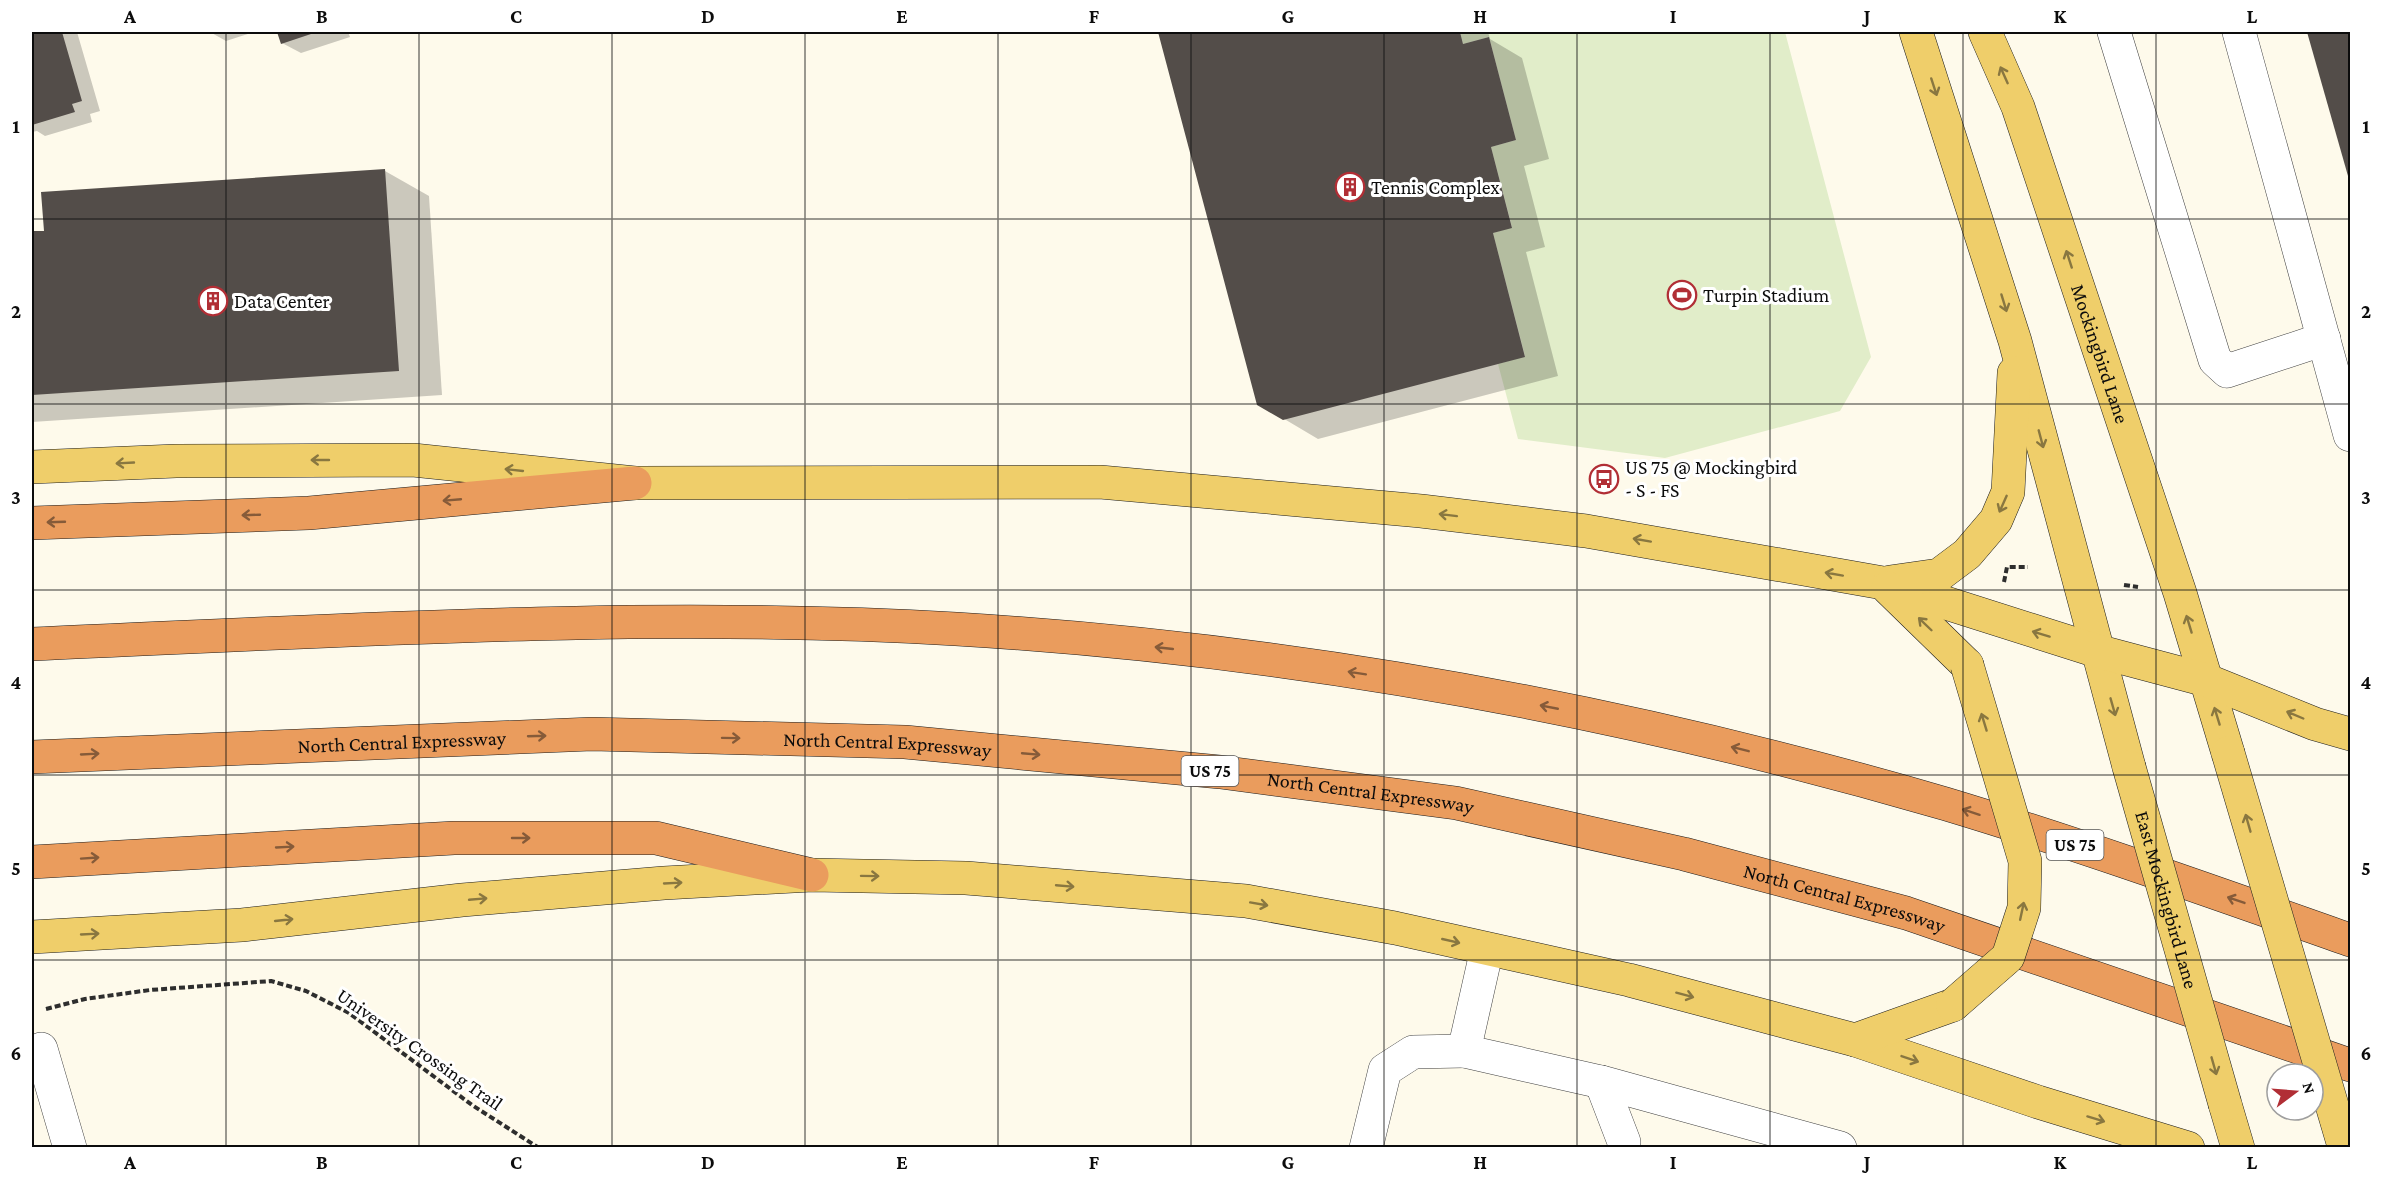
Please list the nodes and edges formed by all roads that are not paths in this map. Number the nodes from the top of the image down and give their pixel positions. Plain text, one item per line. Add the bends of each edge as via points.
1 (1916, 32) edge
2 (1985, 32) edge
3 (2114, 32) edge
4 (2239, 32) edge
5 (2324, 339) junction
6 (2015, 341) junction
7 (2343, 379) edge
8 (2350, 435) edge
9 (32, 467) edge
10 (635, 483) junction
11 (32, 523) edge
12 (1882, 583) junction
13 (32, 644) edge
14 (2097, 651) junction
15 (2206, 680) junction
16 (2350, 734) edge
17 (32, 757) edge
18 (32, 862) edge
19 (812, 875) junction
20 (32, 937) edge
21 (2350, 940) edge
22 (1487, 949) junction
23 (1855, 1040) junction
24 (41, 1049) dead end
25 (1464, 1051) junction
26 (2350, 1065) edge
27 (1601, 1082) junction
28 (1749, 1136) edge
29 (1624, 1143) dead end
30 (2344, 1147) edge
31 (70, 1148) edge
32 (1366, 1148) edge
33 (1840, 1148) edge
34 (2188, 1148) edge
35 (2238, 1148) edge

1 -> 6 main road
15 -> 2 main road, Mockingbird Lane via 2018,107
3 - 5 street via 2215,360 2227,371
4 - 5 street
5 - 7 street
6 -> 12 main road via 2008,492 1996,520 1968,554 1939,575
6 -> 14 main road
7 - 8 street
10 -> 9 main road via 413,460 176,461
10 -> 11 highway via 309,513
12 -> 10 main road via 1586,531 1420,511 1100,482
14 -> 12 main road
23 -> 12 main road, bridge via 1953,1005 2008,957 2024,908 2025,861 1966,665
21 -> 13 highway, US 75 via 2122,860 1948,805 1796,764 1518,701 1265,660 958,630 724,620 536,622
14 - 15 main road
14 -> 35 main road, East Mockingbird Lane, bridge
16 -> 15 main road
30 -> 15 main road, bridge
17 -> 26 highway, North Central Expressway / US 75 via 592,734 905,742 1255,776 1456,803 1684,854 1906,913
18 -> 19 highway via 454,838 656,837
20 -> 19 main road via 242,925 462,900
19 -> 22 main road via 966,878 1246,901
22 -> 23 main road via 1629,980
22 - 25 street
23 -> 34 main road
24 - 31 street
25 - 27 street
25 - 32 street via 1413,1052 1385,1070
27 - 28 street
27 - 29 street
28 - 33 street

